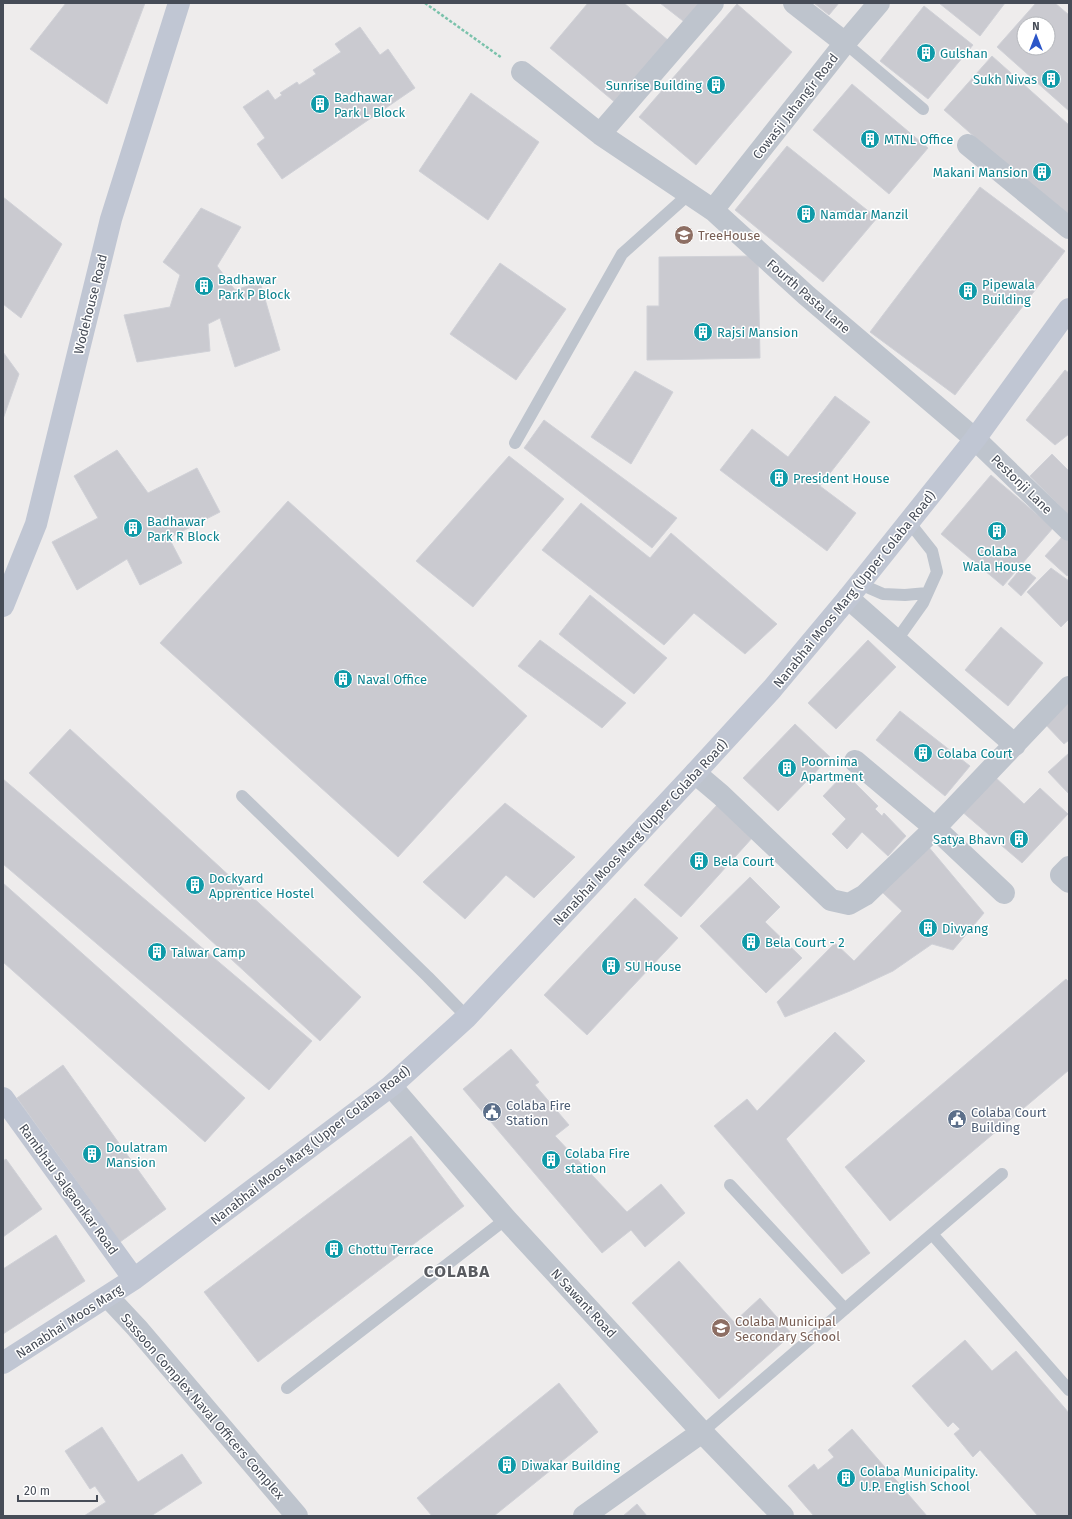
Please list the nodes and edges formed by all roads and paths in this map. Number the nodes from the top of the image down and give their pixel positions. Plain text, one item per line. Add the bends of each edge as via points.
1 (179, 3) edge
2 (425, 3) edge
3 (713, 3) edge
4 (794, 3) edge
5 (879, 3) edge
6 (845, 43) junction
7 (522, 72) joint
8 (923, 109) dead end
9 (600, 134) junction
10 (968, 145) dead end
11 (689, 194) junction
12 (713, 210) junction
13 (1069, 228) edge
14 (1069, 309) edge
15 (975, 439) junction
16 (515, 443) dead end
17 (909, 522) junction
18 (1069, 530) edge
19 (854, 591) junction
20 (927, 593) junction
21 (3, 606) edge
22 (896, 641) junction
23 (1069, 687) edge
24 (1015, 745) junction
25 (855, 761) dead end
26 (695, 773) junction
27 (242, 796) dead end
28 (935, 828) junction
29 (1069, 867) edge
30 (1069, 882) edge
31 (1004, 893) dead end
32 (467, 1017) junction
33 (390, 1086) junction
34 (3, 1098) edge
35 (1002, 1174) dead end
36 (730, 1184) dead end
37 (506, 1219) junction
38 (932, 1234) junction
39 (134, 1279) junction
40 (108, 1297) junction
41 (845, 1309) junction
42 (3, 1363) edge
43 (287, 1388) dead end
44 (1069, 1390) edge
45 (702, 1432) junction
46 (297, 1516) edge
47 (584, 1516) edge
48 (783, 1516) edge

1 - 21 main road, Wodehouse Road via 111,219 36,524
2 - 7 path
3 - 9 street
4 - 6 street
5 - 6 street, Cowasji Jahangir Road
6 - 8 lane
6 - 12 street, Cowasji Jahangir Road
7 - 9 street, Fourth Pasta Lane
9 - 11 street, Fourth Pasta Lane
10 - 13 street
11 - 12 street, Fourth Pasta Lane
11 - 16 lane via 622,254
12 - 15 street, Fourth Pasta Lane via 806,295
14 - 15 main road, Nanabhai Moos Marg (Upper Colaba Road)
15 - 17 main road, Nanabhai Moos Marg (Upper Colaba Road)
15 - 18 street, Pestonji Lane
17 - 19 main road, Nanabhai Moos Marg (Upper Colaba Road)
17 - 20 lane via 932,552 937,572
19 - 20 lane via 905,595
19 - 22 street
19 - 26 main road, Nanabhai Moos Marg (Upper Colaba Road) via 772,689
20 - 22 lane via 923,603
22 - 24 street
23 - 24 street
24 - 28 street
25 - 28 street
26 - 28 street via 831,900 849,904 865,895
26 - 32 main road, Nanabhai Moos Marg (Upper Colaba Road)
27 - 32 lane
28 - 31 street
29 - 30 street via 1061,875
32 - 33 main road, Nanabhai Moos Marg (Upper Colaba Road)
33 - 37 street, N Sawant Road
33 - 39 main road, Nanabhai Moos Marg (Upper Colaba Road)
34 - 39 main road, Rambhau Salgaonkar Road
35 - 38 lane
36 - 41 lane
37 - 43 lane
37 - 45 street, N Sawant Road
38 - 41 lane
38 - 44 lane
39 - 40 main road, Nanabhai Moos Marg
40 - 42 main road, Nanabhai Moos Marg
40 - 46 street, Sassoon Complex Naval Officers Complex
41 - 45 lane
45 - 47 street
45 - 48 street, N Sawant Road

